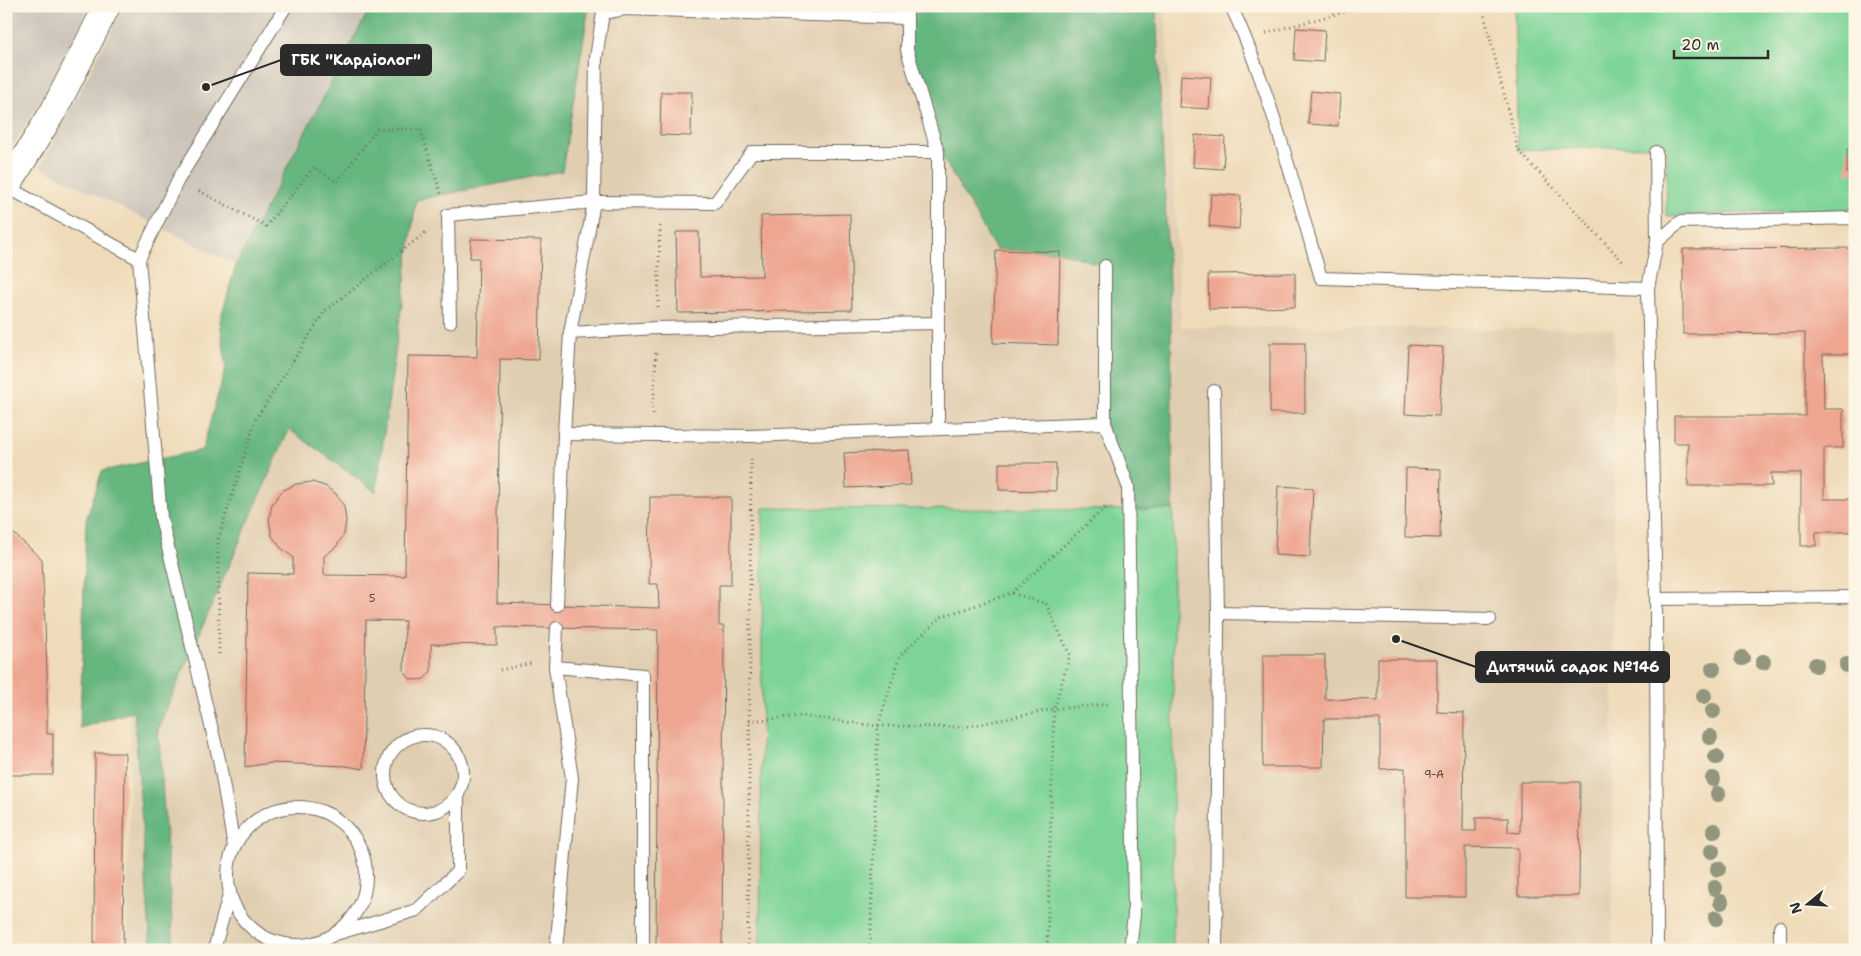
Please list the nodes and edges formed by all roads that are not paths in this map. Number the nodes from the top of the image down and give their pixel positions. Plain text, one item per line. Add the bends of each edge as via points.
1 (107, 6) edge
2 (286, 6) edge
3 (1231, 6) edge
4 (907, 12) edge
5 (938, 152) junction
6 (1656, 152) dead end
7 (7, 188) edge
8 (594, 202) junction
9 (1855, 218) edge
10 (1657, 242) junction
11 (139, 259) junction
12 (1105, 266) dead end
13 (1648, 288) junction
14 (450, 322) dead end
15 (938, 324) junction
16 (570, 333) junction
17 (1214, 391) dead end
18 (1105, 423) junction
19 (938, 429) junction
20 (564, 434) junction
21 (1855, 597) edge
22 (1656, 599) junction
23 (557, 605) dead end
24 (1218, 613) junction
25 (1490, 619) dead end
26 (556, 628) dead end
27 (555, 666) junction
28 (458, 794) junction
29 (234, 847) junction
30 (230, 892) junction
31 (1780, 926) dead end
32 (336, 934) junction
33 (286, 947) edge
34 (214, 950) edge
35 (556, 950) edge
36 (644, 950) edge
37 (1130, 950) edge
38 (1216, 950) edge
39 (1657, 950) edge
40 (1780, 950) edge

1 - 7 street via 54,110
2 - 11 lane via 178,180
3 - 13 lane via 1246,38 1278,133 1321,278
4 - 5 lane via 907,50
4 - 8 lane via 625,9 603,13 596,58
5 - 8 lane via 752,152 715,204
5 - 15 lane
6 - 10 lane
7 - 11 lane
8 - 14 lane via 448,215
8 - 16 lane
9 - 10 lane via 1680,222
10 - 13 lane
11 - 29 lane via 161,518 219,759
12 - 18 lane
13 - 22 lane
15 - 16 lane via 657,328
15 - 19 lane
16 - 20 lane
17 - 24 lane
18 - 19 lane
18 - 37 lane via 1128,486 1134,914
19 - 20 lane via 751,436
20 - 23 lane
21 - 22 lane
22 - 39 lane
24 - 25 lane
24 - 38 lane
26 - 27 lane
27 - 35 lane via 572,778
27 - 36 lane via 643,675
28 - 28 lane via 463,782 463,769 452,746 442,739 417,735 395,747 388,758 385,784 400,806 425,814 439,811
28 - 32 lane via 458,871 416,910
29 - 30 lane via 228,869
29 - 32 lane via 253,823 265,814 287,807 311,808 332,816 350,831 364,859 367,874 364,897 353,917
30 - 33 lane via 237,911 250,927
30 - 34 lane
31 - 40 lane
32 - 33 lane via 316,943

